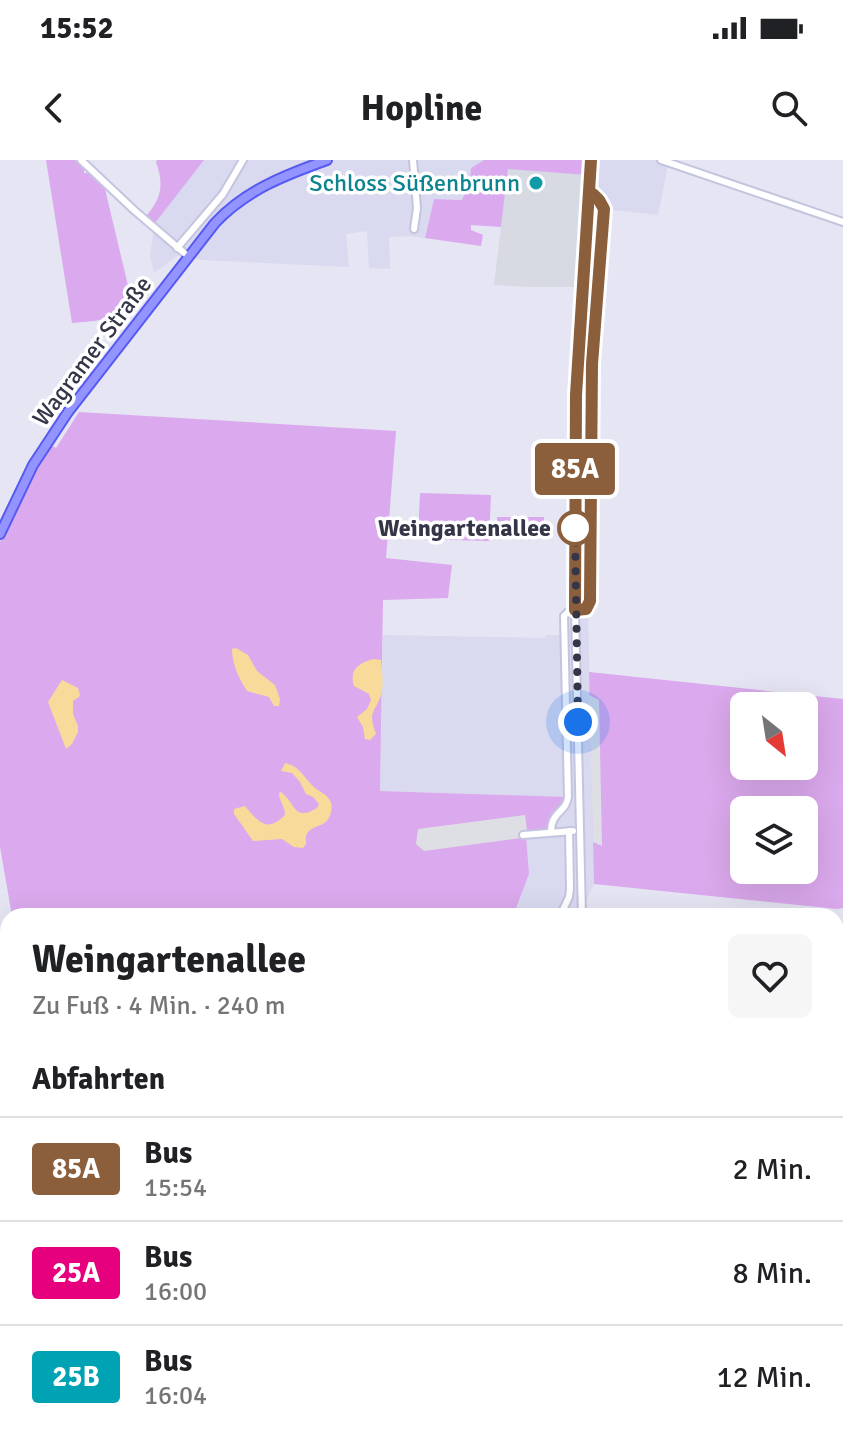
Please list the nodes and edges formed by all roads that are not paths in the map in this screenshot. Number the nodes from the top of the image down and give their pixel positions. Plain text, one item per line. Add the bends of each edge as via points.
1 (81, 160) edge
2 (243, 160) edge
3 (327, 160) edge
4 (413, 160) edge
5 (591, 160) edge
6 (661, 160) edge
7 (590, 191) junction
8 (223, 194) junction
9 (236, 204) junction
10 (843, 222) edge
11 (414, 229) dead end
12 (177, 248) junction
13 (189, 257) junction
14 (575, 523) junction
15 (590, 523) junction
16 (0, 534) edge
17 (575, 610) junction
18 (565, 663) junction
19 (576, 663) junction
20 (580, 830) junction
21 (569, 831) junction
22 (551, 832) junction
23 (523, 835) dead end
24 (564, 908) edge
25 (582, 908) edge

1 - 12 street
2 - 8 street
3 - 9 main road, Wagramer Straße via 282,176
4 - 11 street
5 - 7 street
6 - 10 street
7 - 14 street via 576,395
7 - 15 street via 604,209 592,364
8 - 9 street
8 - 12 street
9 - 13 main road, Wagramer Straße
12 - 13 street
13 - 16 main road, Wagramer Straße via 61,422 33,465
14 - 15 street
14 - 17 street
15 - 17 street via 590,601 586,609
17 - 18 street via 564,616
17 - 19 street
18 - 19 street
18 - 22 street via 568,797
19 - 20 street
20 - 21 street
20 - 25 street
21 - 22 street
21 - 24 street via 570,889
22 - 23 street

